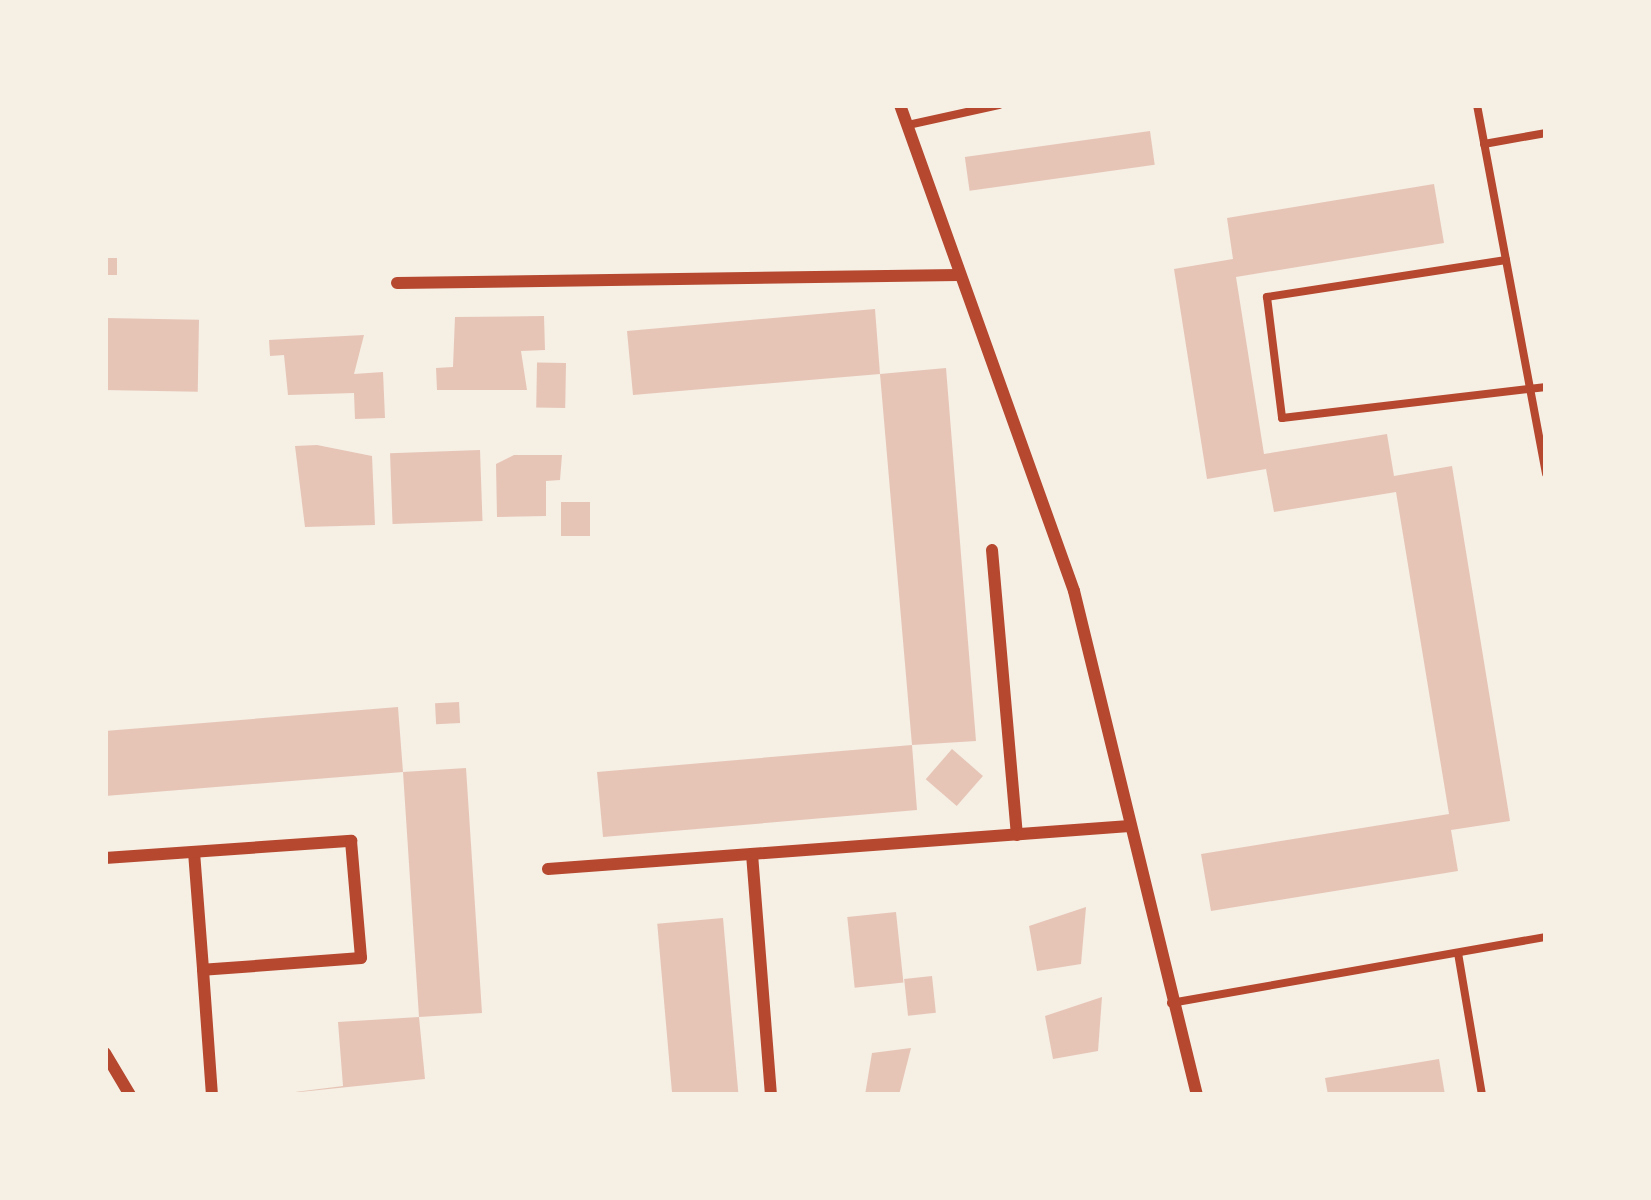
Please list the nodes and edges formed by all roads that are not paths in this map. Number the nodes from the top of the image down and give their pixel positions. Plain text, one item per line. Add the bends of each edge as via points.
1 (900, 105) edge
2 (999, 105) edge
3 (1477, 105) edge
4 (907, 125) junction
5 (1546, 133) edge
6 (1484, 144) junction
7 (1506, 260) junction
8 (958, 275) junction
9 (397, 283) dead end
10 (1546, 387) edge
11 (1530, 389) junction
12 (1546, 474) edge
13 (992, 550) dead end
14 (1129, 826) junction
15 (1017, 835) junction
16 (194, 852) junction
17 (752, 854) junction
18 (105, 858) edge
19 (548, 868) dead end
20 (1546, 938) edge
21 (1458, 953) junction
22 (203, 970) junction
23 (1169, 1003) junction
24 (105, 1053) edge
25 (130, 1095) edge
26 (212, 1095) edge
27 (771, 1095) edge
28 (1197, 1095) edge
29 (1482, 1095) edge

1 - 4 street
2 - 4 lane
3 - 6 lane
4 - 8 street
5 - 6 lane
6 - 7 lane
7 - 11 lane
7 - 11 lane via 1267,298 1282,418
8 - 9 street
8 - 14 street via 1074,591
10 - 11 lane
11 - 12 lane
13 - 15 street
14 - 15 street
14 - 23 street
15 - 17 street
16 - 18 street
16 - 22 street
16 - 22 street via 351,842 361,958
17 - 19 street
17 - 27 street
20 - 21 lane
21 - 23 lane
21 - 29 lane
22 - 26 street
23 - 28 street
24 - 25 street

